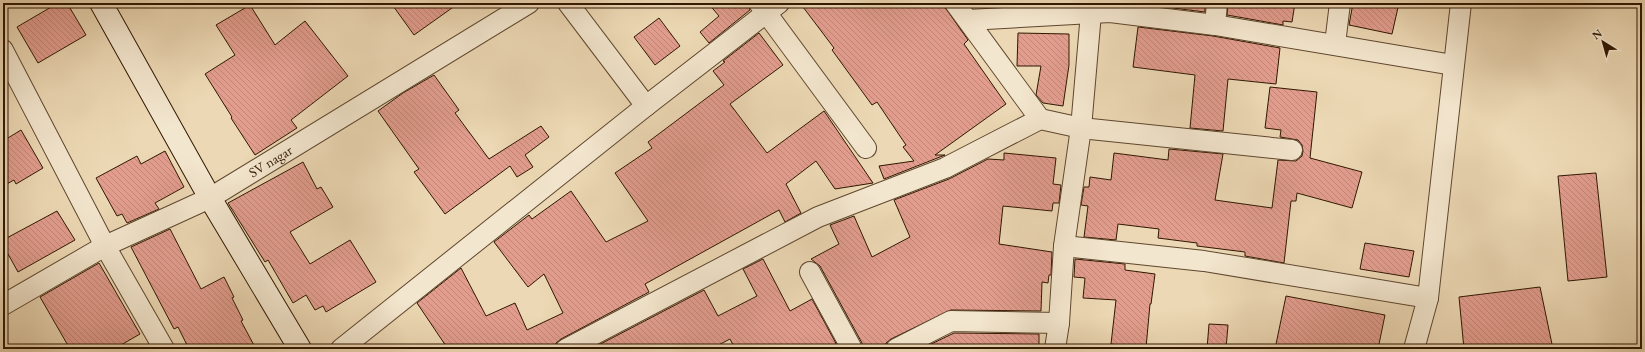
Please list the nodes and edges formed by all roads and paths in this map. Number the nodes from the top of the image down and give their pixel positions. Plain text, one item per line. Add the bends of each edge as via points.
1 (101, 3) edge
2 (529, 3) edge
3 (568, 3) edge
4 (955, 3) edge
5 (1217, 3) edge
6 (1340, 3) edge
7 (1461, 3) edge
8 (768, 6) edge
9 (1111, 7) edge
10 (1078, 10) edge
11 (968, 20) junction
12 (1215, 25) junction
13 (1335, 44) junction
14 (3, 50) edge
15 (1453, 65) junction
16 (646, 106) junction
17 (1040, 119) junction
18 (1081, 128) junction
19 (866, 148) dead end
20 (1292, 150) dead end
21 (210, 198) junction
22 (105, 246) junction
23 (1064, 246) junction
24 (810, 272) dead end
25 (1428, 298) junction
26 (3, 304) edge
27 (1059, 323) junction
28 (164, 349) edge
29 (300, 349) edge
30 (341, 349) edge
31 (566, 349) edge
32 (852, 349) edge
33 (896, 349) edge
34 (1055, 349) edge
35 (1414, 349) edge

1 - 21 street
2 - 21 street, SV nagar
3 - 16 street
4 - 11 street
5 - 12 street
6 - 13 street
7 - 15 street
8 - 16 street
8 - 19 street
9 - 10 street
9 - 12 street
10 - 11 street
10 - 18 street
11 - 17 street
12 - 13 street
13 - 15 street
14 - 22 street
15 - 25 street
16 - 30 street
17 - 18 street
17 - 31 street via 945,168 818,217
18 - 20 street
18 - 23 street
21 - 22 street, SV nagar
21 - 29 street
22 - 26 street, SV nagar
22 - 28 street
23 - 25 street via 1204,260
23 - 27 street
24 - 32 street
25 - 35 street
27 - 33 street via 951,321
27 - 34 street

